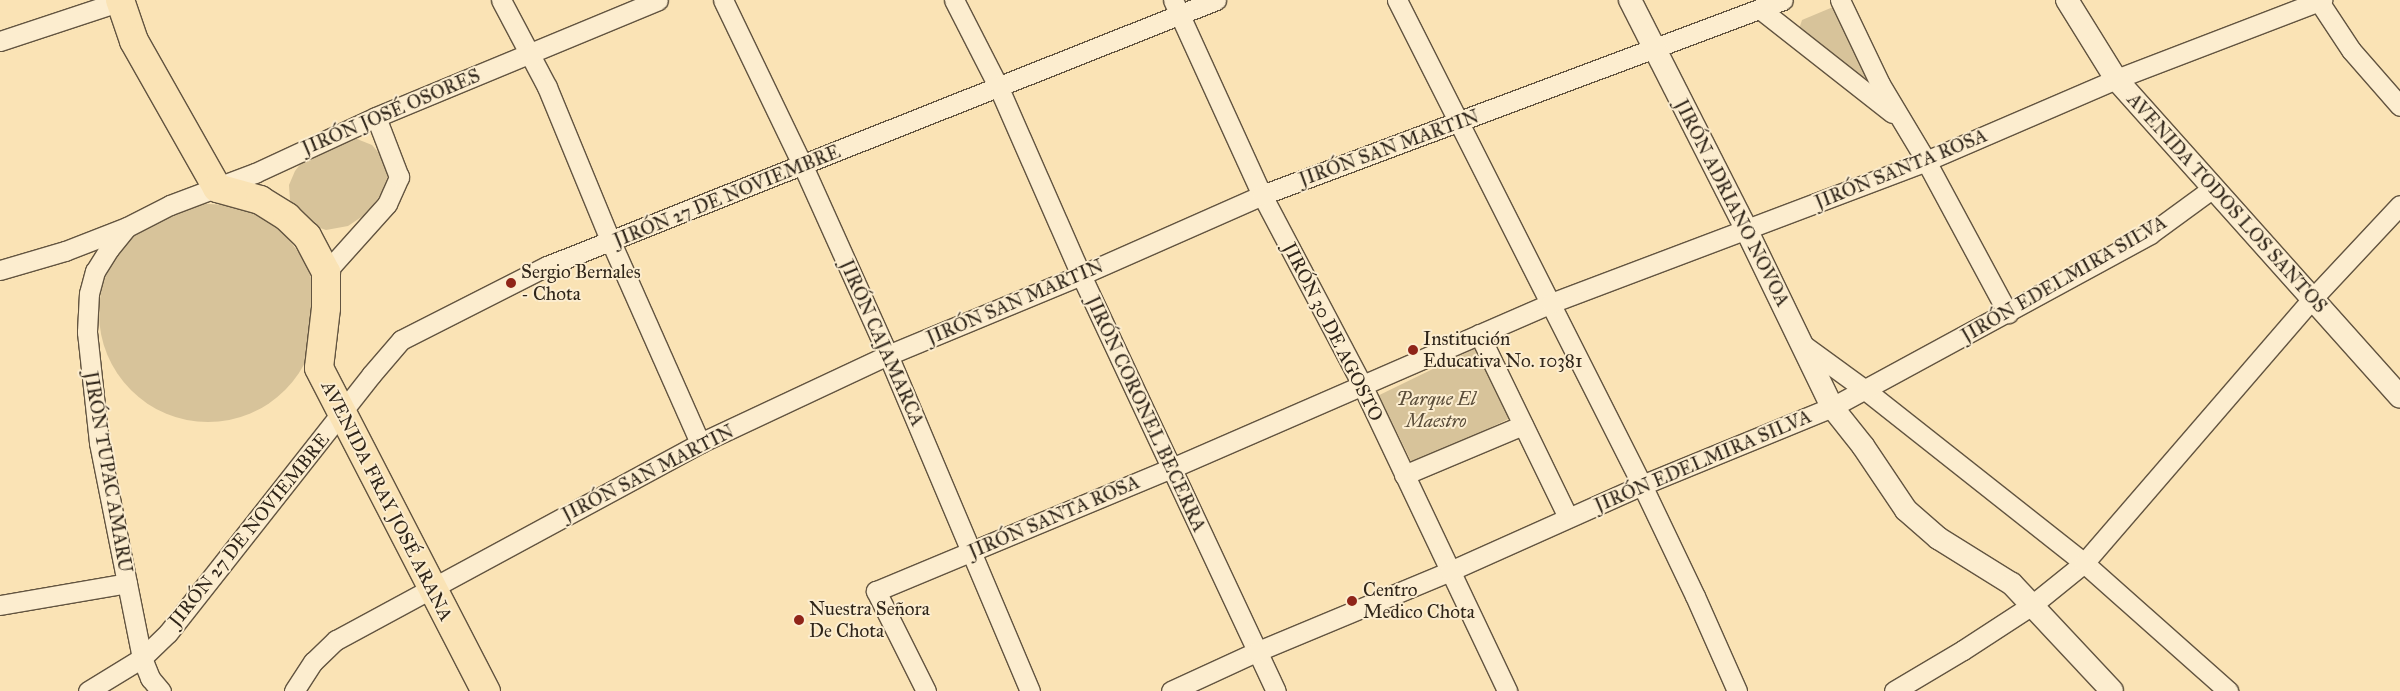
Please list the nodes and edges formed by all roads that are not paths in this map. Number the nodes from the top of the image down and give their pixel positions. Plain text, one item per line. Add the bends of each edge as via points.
1 (122, 0) edge
2 (501, 0) edge
3 (658, 0) edge
4 (723, 0) edge
5 (954, 0) edge
6 (1216, 0) edge
7 (1397, 0) edge
8 (1630, 0) edge
9 (1783, 0) edge
10 (1840, 0) edge
11 (2066, 0) edge
12 (2320, 0) edge
13 (1177, 7) edge
14 (1760, 9) junction
15 (0, 41) edge
16 (1654, 48) junction
17 (530, 52) junction
18 (2116, 79) junction
19 (998, 86) junction
20 (2400, 106) edge
21 (376, 117) junction
22 (1902, 120) junction
23 (1459, 121) junction
24 (1926, 161) junction
25 (803, 166) junction
26 (216, 188) junction
27 (2213, 188) junction
28 (1262, 195) junction
29 (2400, 205) edge
30 (127, 227) junction
31 (1746, 230) junction
32 (611, 242) junction
33 (0, 270) edge
34 (326, 272) junction
35 (1081, 275) junction
36 (2313, 298) junction
37 (1551, 303) junction
38 (2008, 312) junction
39 (1479, 334) junction
40 (1802, 344) junction
41 (888, 355) junction
42 (1362, 385) junction
43 (1864, 389) junction
44 (2400, 397) edge
45 (1832, 407) junction
46 (341, 414) junction
47 (1523, 425) junction
48 (700, 443) junction
49 (1172, 468) junction
50 (1404, 474) junction
51 (1642, 485) junction
52 (1568, 517) junction
53 (972, 552) junction
54 (2084, 563) junction
55 (1450, 571) junction
56 (127, 583) junction
57 (431, 587) junction
58 (0, 605) edge
59 (2032, 605) junction
60 (1258, 650) junction
61 (142, 658) junction
62 (88, 691) edge
63 (161, 691) edge
64 (294, 691) edge
65 (486, 691) edge
66 (926, 691) edge
67 (1030, 691) edge
68 (1171, 691) edge
69 (1276, 691) edge
70 (1507, 691) edge
71 (1737, 691) edge
72 (1894, 691) edge
73 (2112, 691) edge
74 (2228, 691) edge

1 - 15 street
1 - 26 main road via 134,41
2 - 17 street
3 - 17 street, JIRÓN JOSÉ OSORES
4 - 25 street, JIRÓN CAJAMARCA
5 - 19 street, JIRÓN CORONEL BECERRA
6 - 13 street, JIRÓN 27 DE NOVIEMBRE
7 - 23 street
8 - 16 street, JIRÓN ADRIANO NOVOA
9 - 14 street, JIRÓN SAN MARTIN
10 - 22 street via 1880,84
11 - 18 street, AVENIDA TODOS LOS SANTOS
12 - 18 street, JIRÓN SANTA ROSA
12 - 20 street via 2351,50
13 - 19 street, JIRÓN 27 DE NOVIEMBRE
13 - 28 street, JIRÓN 30 DE AGOSTO
14 - 16 street, JIRÓN SAN MARTIN
14 - 22 street
16 - 23 street, JIRÓN SAN MARTIN
16 - 31 street, JIRÓN ADRIANO NOVOA
17 - 21 street, JIRÓN JOSÉ OSORES
17 - 32 street
18 - 24 street, JIRÓN SANTA ROSA
18 - 27 street, AVENIDA TODOS LOS SANTOS
19 - 25 street, JIRÓN 27 DE NOVIEMBRE
19 - 35 street, JIRÓN CORONEL BECERRA
21 - 26 street, JIRÓN JOSÉ OSORES
21 - 34 street via 399,178 386,204
22 - 24 street
23 - 28 street, JIRÓN SAN MARTIN
23 - 37 street
24 - 31 street, JIRÓN SANTA ROSA
24 - 38 street
25 - 32 street, JIRÓN 27 DE NOVIEMBRE
25 - 41 street, JIRÓN CAJAMARCA
26 - 30 street, JIRÓN JOSÉ OSORES
26 - 34 main road, AVENIDA FRAY JOSÉ ARANA via 260,200 287,217 307,236
27 - 36 street, AVENIDA TODOS LOS SANTOS
27 - 38 street, JIRÓN EDELMIRA SILVA via 2150,234
28 - 35 street, JIRÓN SAN MARTIN
28 - 42 street, JIRÓN 30 DE AGOSTO
29 - 36 street
30 - 33 street, JIRÓN JOSÉ OSORES via 65,251
30 - 56 street, JIRÓN TUPAC AMARU via 94,271 87,332 100,443
31 - 37 street, JIRÓN SANTA ROSA
31 - 40 street, JIRÓN ADRIANO NOVOA
32 - 46 street, JIRÓN 27 DE NOVIEMBRE via 547,266 402,340
32 - 48 street
34 - 46 main road, AVENIDA FRAY JOSÉ ARANA via 326,308 319,368
35 - 41 street, JIRÓN SAN MARTIN
35 - 49 street, JIRÓN CORONEL BECERRA
36 - 44 street, AVENIDA TODOS LOS SANTOS
36 - 54 street
37 - 39 street, JIRÓN SANTA ROSA
37 - 51 street
38 - 43 street, JIRÓN EDELMIRA SILVA
39 - 42 street, JIRÓN SANTA ROSA
39 - 47 street
40 - 43 street
40 - 45 street, JIRÓN ADRIANO NOVOA
41 - 48 street, JIRÓN SAN MARTIN
41 - 53 street, JIRÓN CAJAMARCA
42 - 49 street, JIRÓN SANTA ROSA
42 - 50 street, JIRÓN 30 DE AGOSTO
43 - 45 street, JIRÓN EDELMIRA SILVA
43 - 54 street
45 - 51 street, JIRÓN EDELMIRA SILVA
45 - 59 street, JIRÓN ADRIANO NOVOA via 1906,510 1938,538 2012,584
46 - 57 main road, AVENIDA FRAY JOSÉ ARANA
46 - 61 street, JIRÓN 27 DE NOVIEMBRE via 168,633
47 - 50 street
47 - 52 street
48 - 57 street, JIRÓN SAN MARTIN
49 - 53 street, JIRÓN SANTA ROSA
49 - 60 street, JIRÓN CORONEL BECERRA
50 - 55 street, JIRÓN 30 DE AGOSTO
51 - 52 street, JIRÓN EDELMIRA SILVA
51 - 71 street
52 - 55 street, JIRÓN EDELMIRA SILVA
53 - 66 street, JIRÓN SANTA ROSA via 876,591
53 - 67 street, JIRÓN CAJAMARCA
54 - 59 street
54 - 74 street
55 - 60 street, JIRÓN EDELMIRA SILVA
55 - 70 street, JIRÓN 30 DE AGOSTO
56 - 58 street
56 - 61 street, JIRÓN TUPAC AMARU
57 - 64 street, JIRÓN SAN MARTIN via 336,640 313,662
57 - 65 main road, AVENIDA FRAY JOSÉ ARANA
59 - 72 street
59 - 73 street, JIRÓN ADRIANO NOVOA
60 - 68 street, JIRÓN EDELMIRA SILVA
60 - 69 street, JIRÓN CORONEL BECERRA
61 - 62 street, JIRÓN 27 DE NOVIEMBRE
61 - 63 street, JIRÓN TUPAC AMARU via 150,678

